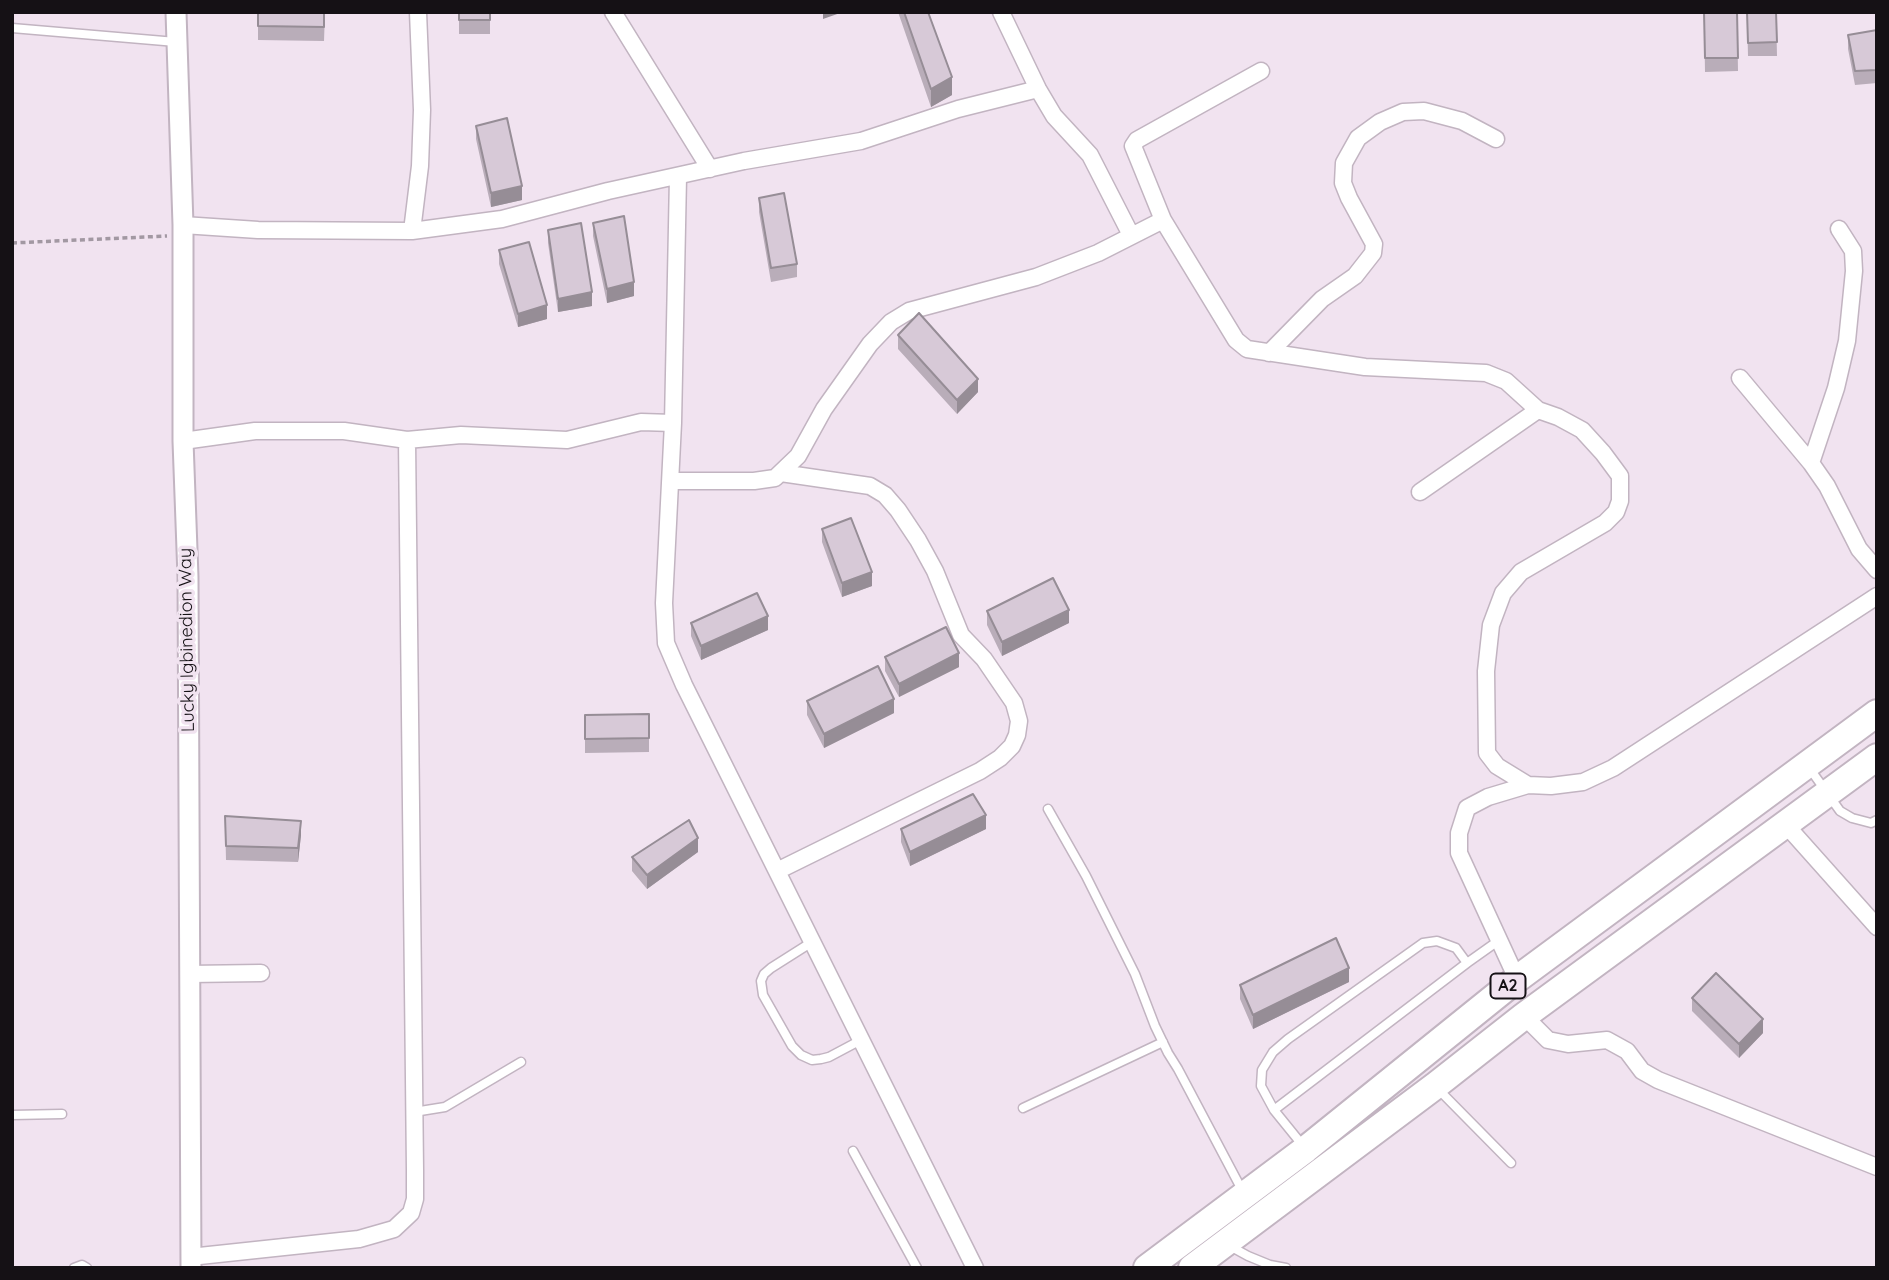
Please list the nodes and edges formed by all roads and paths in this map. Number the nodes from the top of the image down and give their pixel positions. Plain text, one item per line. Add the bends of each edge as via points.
1 (176, 12) edge
2 (418, 12) edge
3 (613, 12) edge
4 (1001, 12) edge
5 (12, 29) edge
6 (176, 42) junction
7 (1261, 71) dead end
8 (1038, 89) junction
9 (1496, 139) dead end
10 (710, 169) junction
11 (678, 177) junction
12 (1163, 220) junction
13 (1839, 229) dead end
14 (183, 230) junction
15 (412, 231) junction
16 (1131, 235) junction
17 (12, 243) edge
18 (1269, 353) junction
19 (1740, 378) dead end
20 (1538, 410) junction
21 (673, 422) junction
22 (407, 440) junction
23 (183, 441) junction
24 (1811, 463) junction
25 (781, 472) junction
26 (671, 481) junction
27 (1420, 492) dead end
28 (1877, 570) edge
29 (1877, 596) edge
30 (1877, 713) edge
31 (1877, 757) edge
32 (1807, 764) junction
33 (1528, 785) junction
34 (1826, 794) junction
35 (1048, 809) dead end
36 (1877, 820) edge
37 (1786, 825) junction
38 (776, 871) junction
39 (1877, 927) edge
40 (812, 942) junction
41 (1498, 942) junction
42 (1467, 963) junction
43 (261, 973) dead end
44 (189, 974) junction
45 (1517, 979) junction
46 (1524, 1016) junction
47 (861, 1040) junction
48 (1163, 1042) junction
49 (521, 1062) dead end
50 (1435, 1086) junction
51 (1023, 1108) dead end
52 (1274, 1110) junction
53 (414, 1112) junction
54 (62, 1114) dead end
55 (12, 1115) edge
56 (1306, 1149) junction
57 (853, 1152) dead end
58 (1511, 1163) dead end
59 (1877, 1167) edge
60 (1245, 1196) junction
61 (1225, 1244) junction
62 (190, 1263) edge
63 (74, 1268) edge
64 (87, 1268) edge
65 (917, 1268) edge
66 (975, 1268) edge
67 (1147, 1268) edge
68 (1192, 1268) edge
69 (1286, 1268) edge

1 - 6 street, Lucky Igbinedion Way
2 - 15 street via 422,110
3 - 10 street
4 - 8 street
5 - 6 lane
6 - 14 street, Lucky Igbinedion Way
7 - 12 street via 1133,146
8 - 10 street via 861,141
8 - 16 street via 1054,116 1090,155
9 - 18 street via 1462,121 1424,111 1403,112 1358,138 1344,163 1343,183 1374,244 1373,253
10 - 11 street
11 - 15 street via 502,219
11 - 21 street
12 - 16 street
12 - 18 street via 1236,340 1247,349
13 - 24 street via 1853,251 1847,341
14 - 15 street
14 - 17 path
14 - 23 street, Lucky Igbinedion Way
16 - 25 street via 1036,277 909,311 891,322 824,409 798,456
18 - 20 street via 1365,367 1486,373 1506,382
19 - 24 street
20 - 27 street
20 - 33 street via 1582,430 1603,453 1620,476 1620,501 1605,523 1521,572 1503,593 1490,625 1487,753 1497,766
21 - 22 street via 641,422 567,440 461,435
21 - 26 street
22 - 23 street via 344,431 255,431
22 - 53 street
23 - 44 street, Lucky Igbinedion Way
24 - 28 street via 1859,549
25 - 26 street via 775,478 754,481
25 - 38 street via 870,486 885,495 918,540 961,635 1014,703 1019,721 1012,746 980,771
26 - 38 street via 666,643
29 - 33 street via 1613,768 1583,782
30 - 32 highway, A2
31 - 34 highway, A2
32 - 34 lane
32 - 45 highway, A2
33 - 41 street via 1467,808 1459,833 1459,853
34 - 36 lane via 1852,818
34 - 37 highway, A2
35 - 48 lane via 1135,974
37 - 39 street
37 - 46 highway, A2
38 - 40 street
40 - 47 street
40 - 47 lane via 765,974 763,996 792,1046 812,1060
41 - 42 lane
41 - 45 street
42 - 52 lane
42 - 52 lane via 1456,948 1437,941 1423,943 1288,1039 1262,1070 1261,1086
43 - 44 street
44 - 62 street, Lucky Igbinedion Way
45 - 56 highway, A2
46 - 50 highway, A2
46 - 59 street via 1548,1040 1568,1044 1607,1040 1627,1051 1642,1071 1658,1080
47 - 66 street
48 - 51 lane
48 - 60 lane
49 - 53 lane via 445,1107
50 - 58 lane
50 - 61 highway, A2
52 - 56 lane
53 - 62 street via 415,1199 411,1213 394,1230
54 - 55 lane
56 - 60 highway, A2
57 - 65 lane
60 - 67 highway, A2
61 - 68 highway, A2
61 - 69 lane
63 - 64 lane

